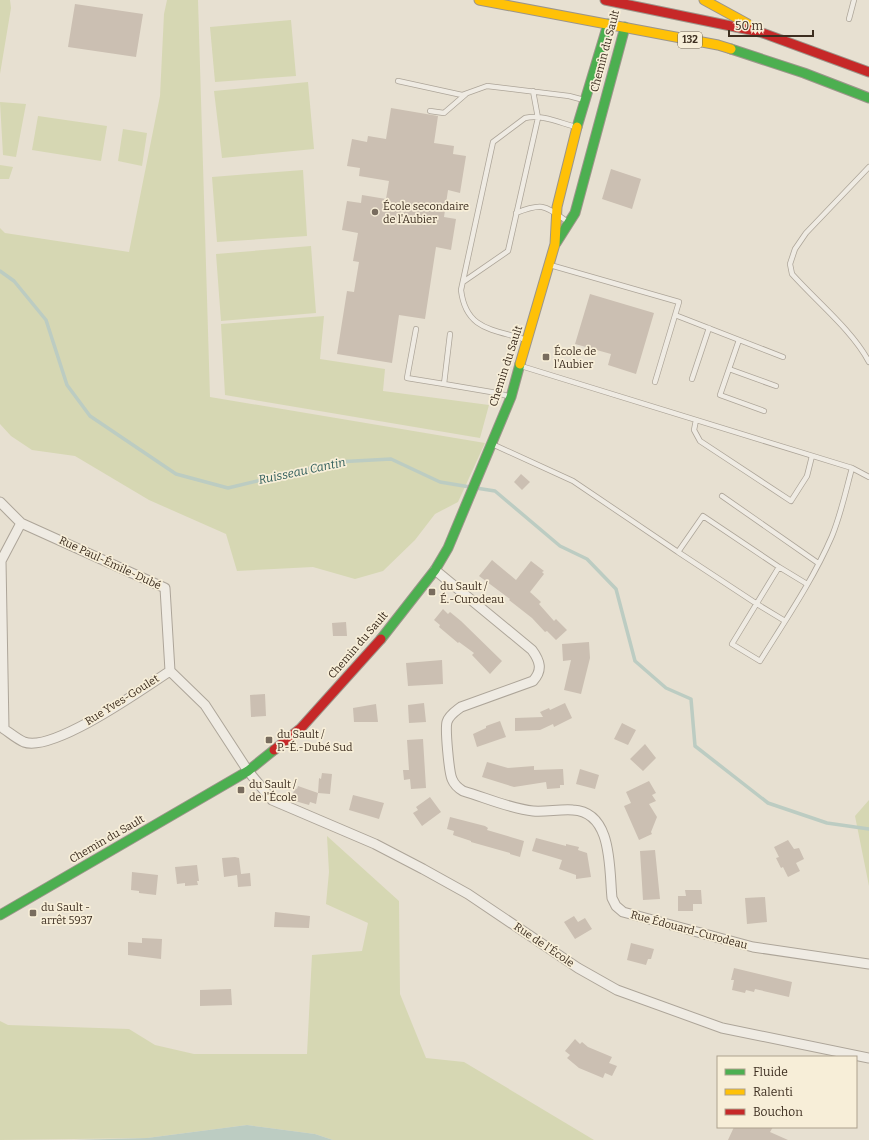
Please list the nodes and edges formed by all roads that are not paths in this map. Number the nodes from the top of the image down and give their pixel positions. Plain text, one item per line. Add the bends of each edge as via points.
1 (479, 0) edge
2 (704, 0) edge
3 (854, 0) edge
4 (610, 8) edge
5 (628, 13) edge
6 (849, 19) dead end
7 (760, 32) junction
8 (869, 72) edge
9 (398, 81) dead end
10 (533, 91) junction
11 (466, 94) junction
12 (869, 98) edge
13 (586, 100) junction
14 (430, 111) dead end
15 (538, 118) junction
16 (578, 128) junction
17 (869, 168) edge
18 (516, 213) junction
19 (557, 214) junction
20 (569, 222) junction
21 (556, 244) junction
22 (549, 265) junction
23 (463, 282) junction
24 (675, 315) junction
25 (709, 328) junction
26 (416, 329) dead end
27 (450, 334) dead end
28 (527, 340) junction
29 (739, 340) junction
30 (783, 357) dead end
31 (869, 362) edge
32 (520, 366) junction
33 (729, 369) junction
34 (692, 379) dead end
35 (655, 382) dead end
36 (444, 384) junction
37 (776, 386) dead end
38 (510, 397) junction
39 (764, 411) dead end
40 (696, 420) junction
41 (491, 444) junction
42 (812, 456) junction
43 (852, 468) junction
44 (869, 477) edge
45 (722, 496) dead end
46 (0, 502) edge
47 (21, 523) junction
48 (678, 552) junction
49 (818, 563) junction
50 (780, 567) junction
51 (435, 570) junction
52 (807, 584) junction
53 (757, 604) junction
54 (785, 621) junction
55 (170, 670) junction
56 (248, 771) junction
57 (0, 915) edge
58 (869, 964) edge
59 (869, 1058) edge

1 - 4 street, 132
2 - 7 street
3 - 6 lane
4 - 5 street, 132
4 - 5 street, 132
4 - 13 street, Chemin du Sault
5 - 7 street, 132
5 - 12 street, 132
5 - 20 street, Chemin du Sault via 575,213
7 - 8 street, 132
9 - 11 lane
10 - 11 lane via 487,86
10 - 13 lane
10 - 15 lane
11 - 14 lane via 444,113
13 - 16 street, Chemin du Sault
15 - 16 lane
15 - 18 lane
15 - 23 lane via 525,118 493,142
16 - 19 street, Chemin du Sault
17 - 31 lane via 806,233 795,249 790,264 792,274 851,336
18 - 19 lane via 543,206
18 - 23 lane via 508,251
19 - 20 lane
19 - 21 street, Chemin du Sault
20 - 21 street, Chemin du Sault
21 - 22 street, Chemin du Sault
22 - 24 lane via 679,302
22 - 28 street, Chemin du Sault
23 - 28 lane via 463,304 473,320 478,324
24 - 25 lane
24 - 35 lane
25 - 29 lane
25 - 34 lane
26 - 36 lane via 407,378
27 - 36 lane
28 - 32 street, Chemin du Sault
29 - 30 lane
29 - 33 lane
32 - 38 street, Chemin du Sault
32 - 40 lane
33 - 37 lane
33 - 39 lane via 720,395
36 - 38 lane
38 - 41 street, Chemin du Sault
40 - 42 lane
40 - 42 lane via 694,430 700,441 791,500 807,476
41 - 48 lane via 574,481
41 - 51 street, Chemin du Sault via 448,548
42 - 43 lane
43 - 44 lane
43 - 49 lane via 832,535
45 - 49 lane
46 - 47 street, Rue Paul-Émile-Dubé
47 - 55 street, Rue Paul-Émile-Dubé via 165,588
47 - 55 street, Rue Yves-Goulet via 1,561 4,729 25,743 52,741 106,713
48 - 50 lane via 704,516
48 - 53 lane
49 - 52 lane
50 - 52 lane
50 - 53 lane
51 - 56 street, Chemin du Sault via 388,631 300,728
51 - 58 street, Rue Édouard-Curodeau via 532,650 540,665 539,675 533,681 453,712 447,722 446,732 452,779 456,786 525,810 583,811 595,818 605,839 612,898 623,912 752,947
52 - 54 lane
53 - 54 lane
53 - 54 lane via 732,644 760,661
55 - 56 street via 206,705
56 - 57 street, Chemin du Sault
56 - 59 street, Rue de l'École via 272,800 375,844 423,869 468,894 578,968 617,990 722,1028

